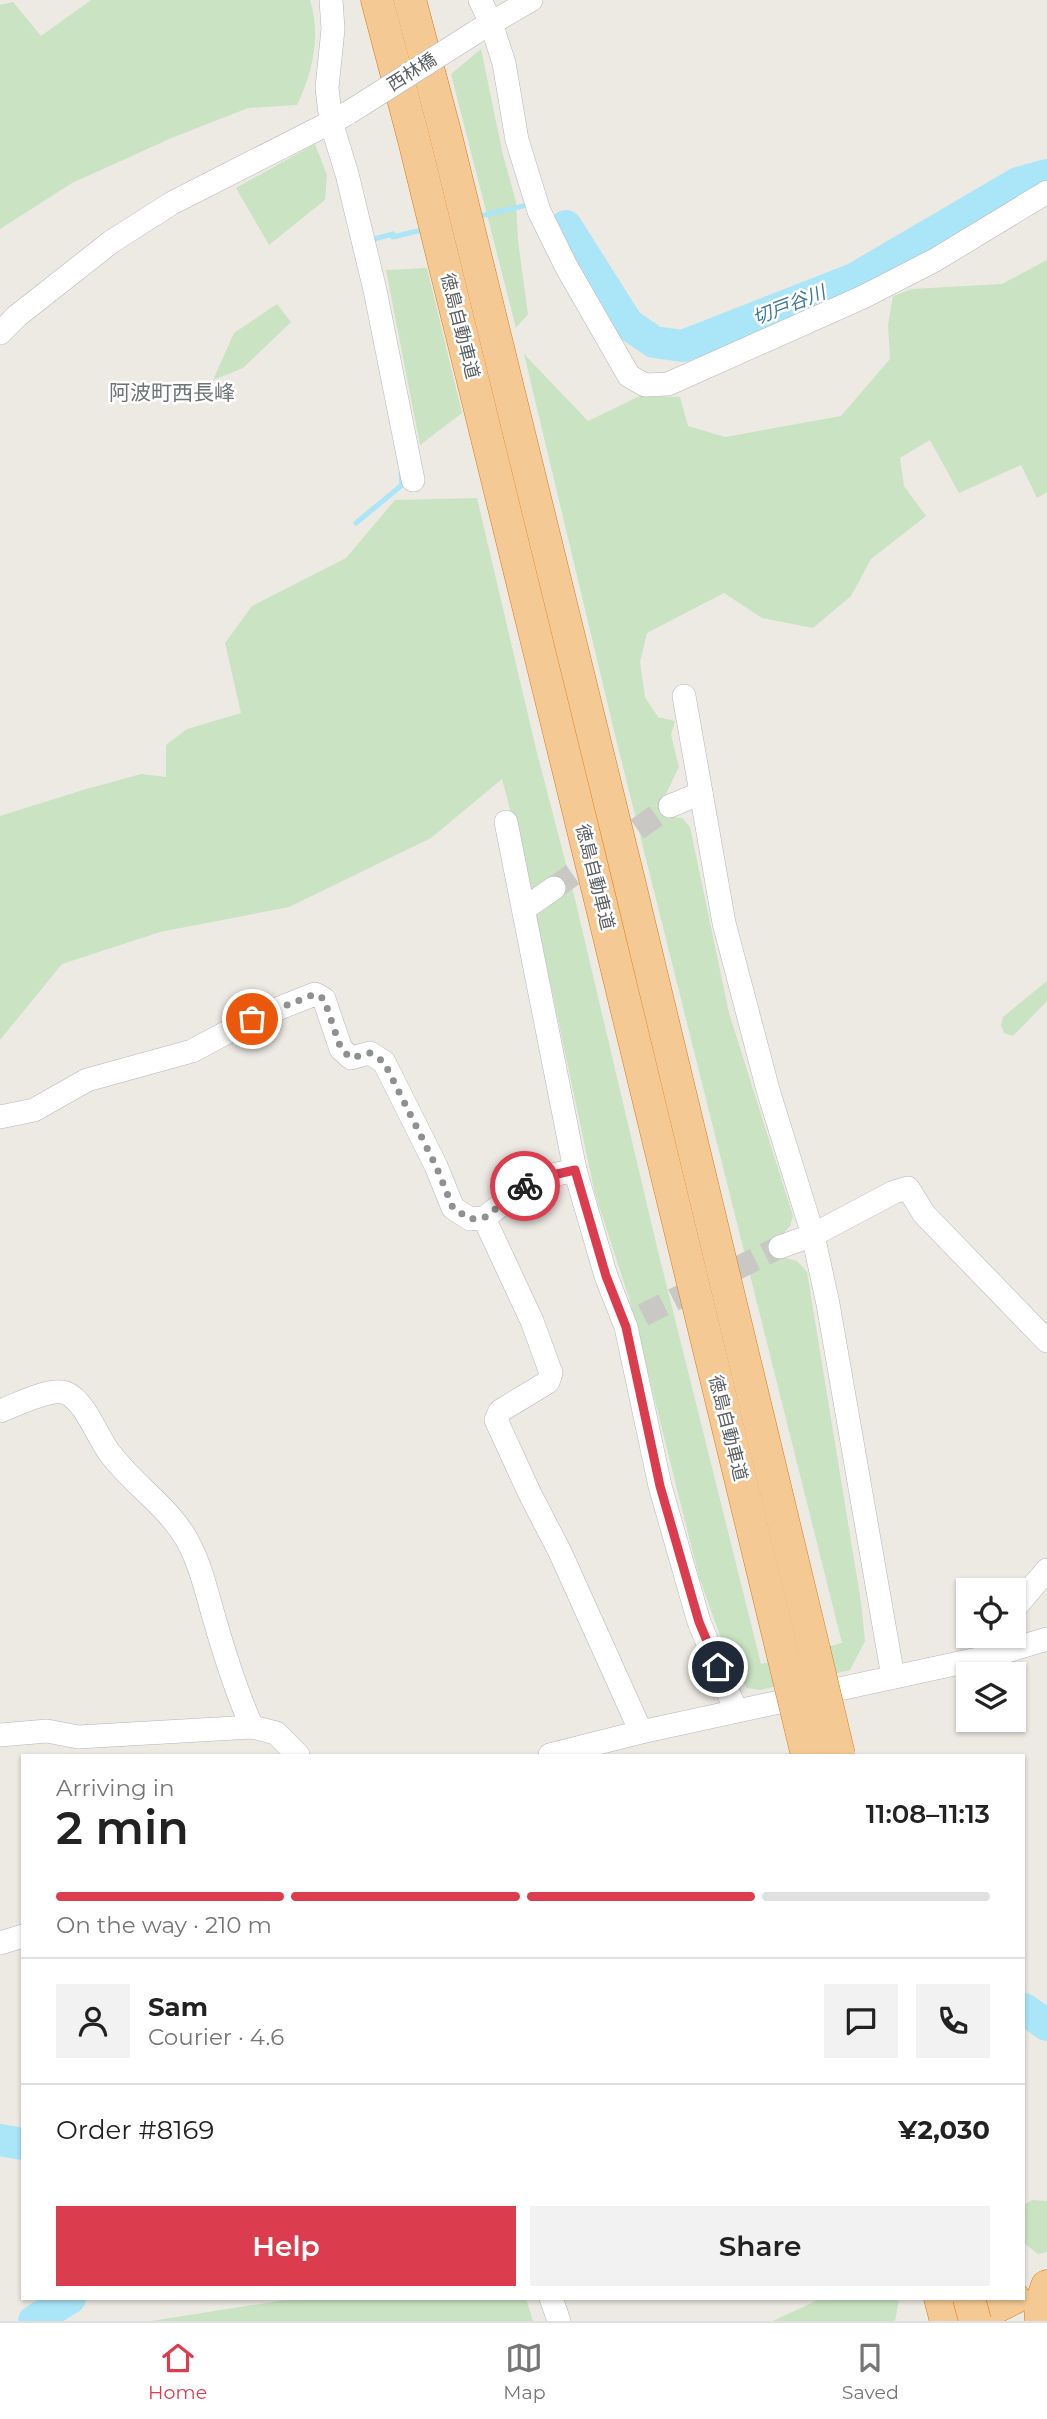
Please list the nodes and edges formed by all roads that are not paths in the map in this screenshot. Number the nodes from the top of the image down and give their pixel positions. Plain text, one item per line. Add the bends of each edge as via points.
1 (331, 0) edge
2 (377, 0) edge
3 (410, 0) edge
4 (480, 0) edge
5 (531, 0) edge
6 (483, 27) junction
7 (340, 118) junction
8 (1047, 192) edge
9 (0, 333) edge
10 (414, 480) dead end
11 (684, 696) dead end
12 (701, 793) junction
13 (670, 806) tunnel mouth
14 (506, 822) dead end
15 (554, 888) tunnel mouth
16 (524, 909) junction
17 (0, 1117) edge
18 (575, 1170) junction
19 (484, 1218) junction
20 (813, 1235) junction
21 (780, 1247) tunnel mouth
22 (1047, 1341) edge
23 (0, 1411) edge
24 (1047, 1570) edge
25 (1026, 1595) edge
26 (1047, 1639) edge
27 (1026, 1642) edge
28 (986, 1648) edge
29 (893, 1677) junction
30 (736, 1711) junction
31 (252, 1727) junction
32 (641, 1732) junction
33 (0, 1735) edge
34 (297, 1754) edge
35 (554, 1754) edge
36 (807, 1754) edge
37 (839, 1754) edge
38 (21, 1937) edge
39 (0, 1943) edge
40 (1047, 2284) edge
41 (1025, 2293) edge
42 (552, 2300) edge
43 (941, 2300) edge
44 (1010, 2300) edge
45 (978, 2315) edge
46 (559, 2321) edge
47 (946, 2321) edge
48 (1016, 2321) edge
49 (1041, 2321) edge

1 - 7 street via 327,88
2 - 36 highway, 徳島自動車道, bridge
3 - 37 highway, 徳島自動車道, bridge via 630,885
4 - 6 street
5 - 6 street, 西林橋
6 - 7 street, 西林橋, bridge
6 - 8 street via 504,63 517,140 538,211 629,376 645,385 668,384 863,298
7 - 9 street, 西林橋 via 152,216 101,250
7 - 10 street via 347,174 376,290
11 - 12 street
12 - 13 street
12 - 20 street via 724,923
14 - 16 street
15 - 16 street
16 - 18 street
17 - 19 street via 34,1110 88,1080 191,1051 252,1019 315,994 324,999 341,1049 351,1058 370,1053 384,1062 453,1208 470,1219
18 - 19 street via 535,1179
18 - 30 street via 606,1276 634,1321 660,1486 699,1622
19 - 32 street via 551,1373 548,1382 500,1410 496,1420
20 - 21 street
20 - 22 street via 908,1188 924,1214
20 - 29 street
23 - 31 street via 47,1392 65,1392 81,1404 115,1461 188,1542
24 - 25 street
26 - 27 street
28 - 29 street
29 - 30 street
30 - 32 street
31 - 33 street via 78,1737 47,1731
31 - 34 street via 276,1733
32 - 35 street
38 - 39 street
40 - 41 highway
40 - 49 highway
42 - 46 street
43 - 47 highway
44 - 45 highway
45 - 48 highway

